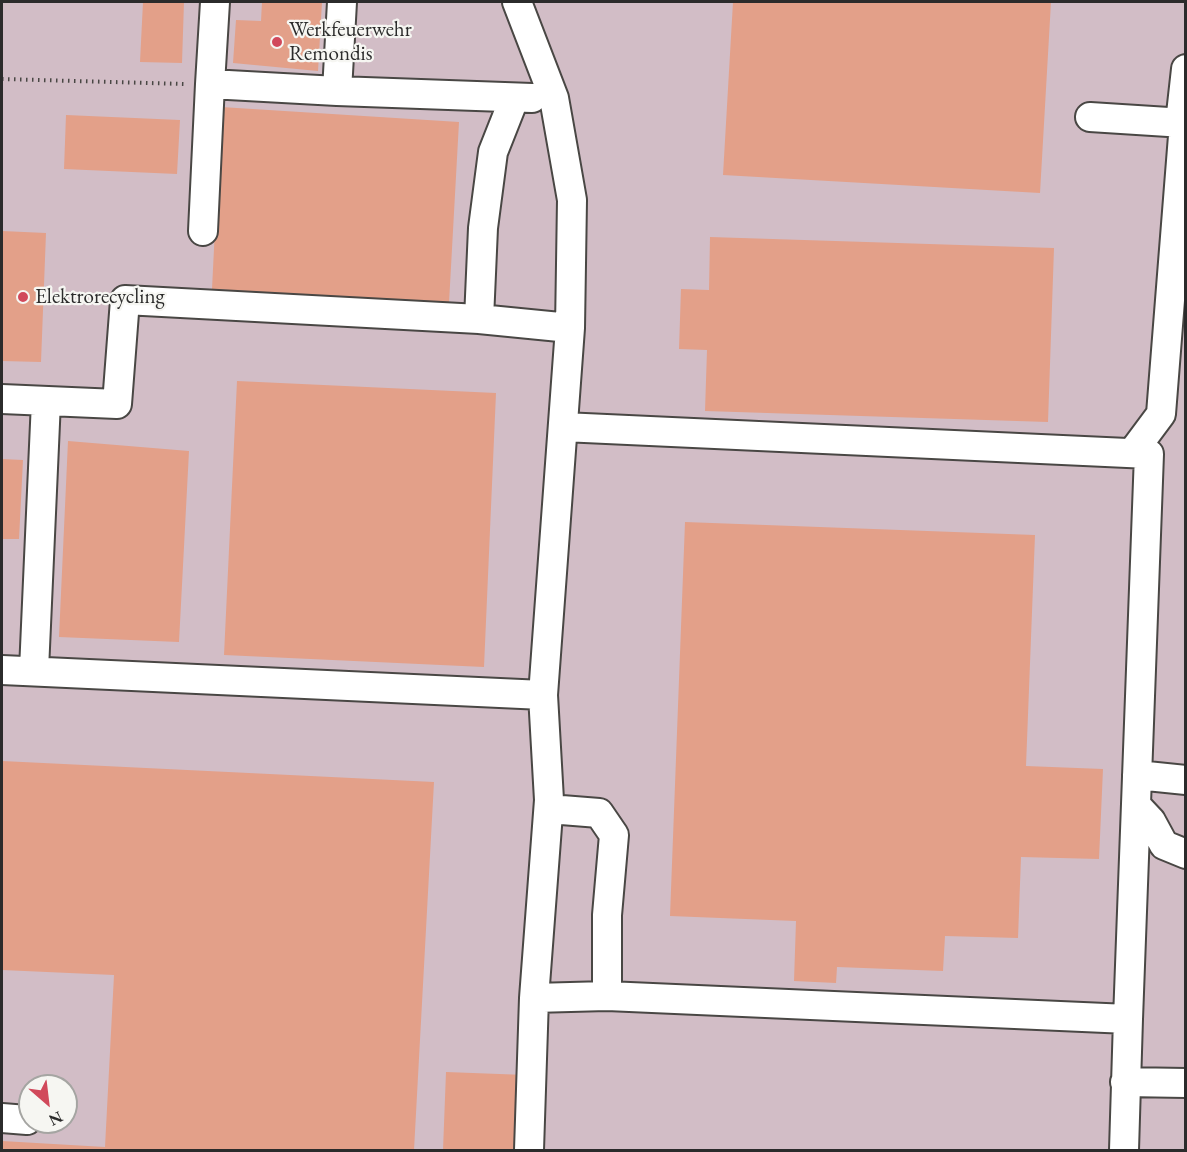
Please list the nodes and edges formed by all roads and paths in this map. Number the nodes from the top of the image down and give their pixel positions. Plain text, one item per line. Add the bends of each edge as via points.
1 (215, 2) edge
2 (342, 2) edge
3 (517, 2) edge
4 (1185, 77) edge
5 (2, 79) edge
6 (210, 84) junction
7 (337, 91) junction
8 (554, 98) junction
9 (514, 99) junction
10 (1090, 117) dead end
11 (1180, 123) junction
12 (203, 231) dead end
13 (479, 319) junction
14 (570, 328) junction
15 (1175, 379) edge
16 (2, 399) edge
17 (46, 401) junction
18 (563, 427) junction
19 (1132, 453) junction
20 (2, 670) edge
21 (34, 670) junction
22 (543, 695) junction
23 (1137, 776) junction
24 (1185, 780) edge
25 (549, 800) junction
26 (1136, 805) junction
27 (1185, 854) edge
28 (607, 996) junction
29 (534, 999) junction
30 (1128, 1019) junction
31 (1125, 1082) junction
32 (1185, 1083) edge
33 (529, 1150) edge
34 (1124, 1150) edge

1 - 6 lane
2 - 7 lane
3 - 8 lane
4 - 11 lane
5 - 6 path
6 - 7 lane
6 - 12 lane
7 - 9 lane
8 - 9 lane
8 - 14 lane via 572,201
9 - 13 lane via 493,152 483,228
10 - 11 lane
11 - 15 lane via 1184,123
13 - 14 lane
13 - 17 lane via 125,300 117,404
14 - 18 lane
15 - 19 lane via 1161,414
16 - 17 lane
17 - 21 lane
18 - 19 lane
18 - 22 lane
19 - 23 lane via 1149,454
20 - 21 lane
21 - 22 lane
22 - 25 lane
23 - 24 lane
23 - 26 lane
25 - 28 lane via 549,808 599,813 614,835 607,915
25 - 29 lane
26 - 27 lane via 1151,820 1164,845
26 - 30 lane
28 - 29 lane
28 - 30 lane
29 - 33 lane
30 - 31 lane
31 - 32 lane
31 - 34 lane

